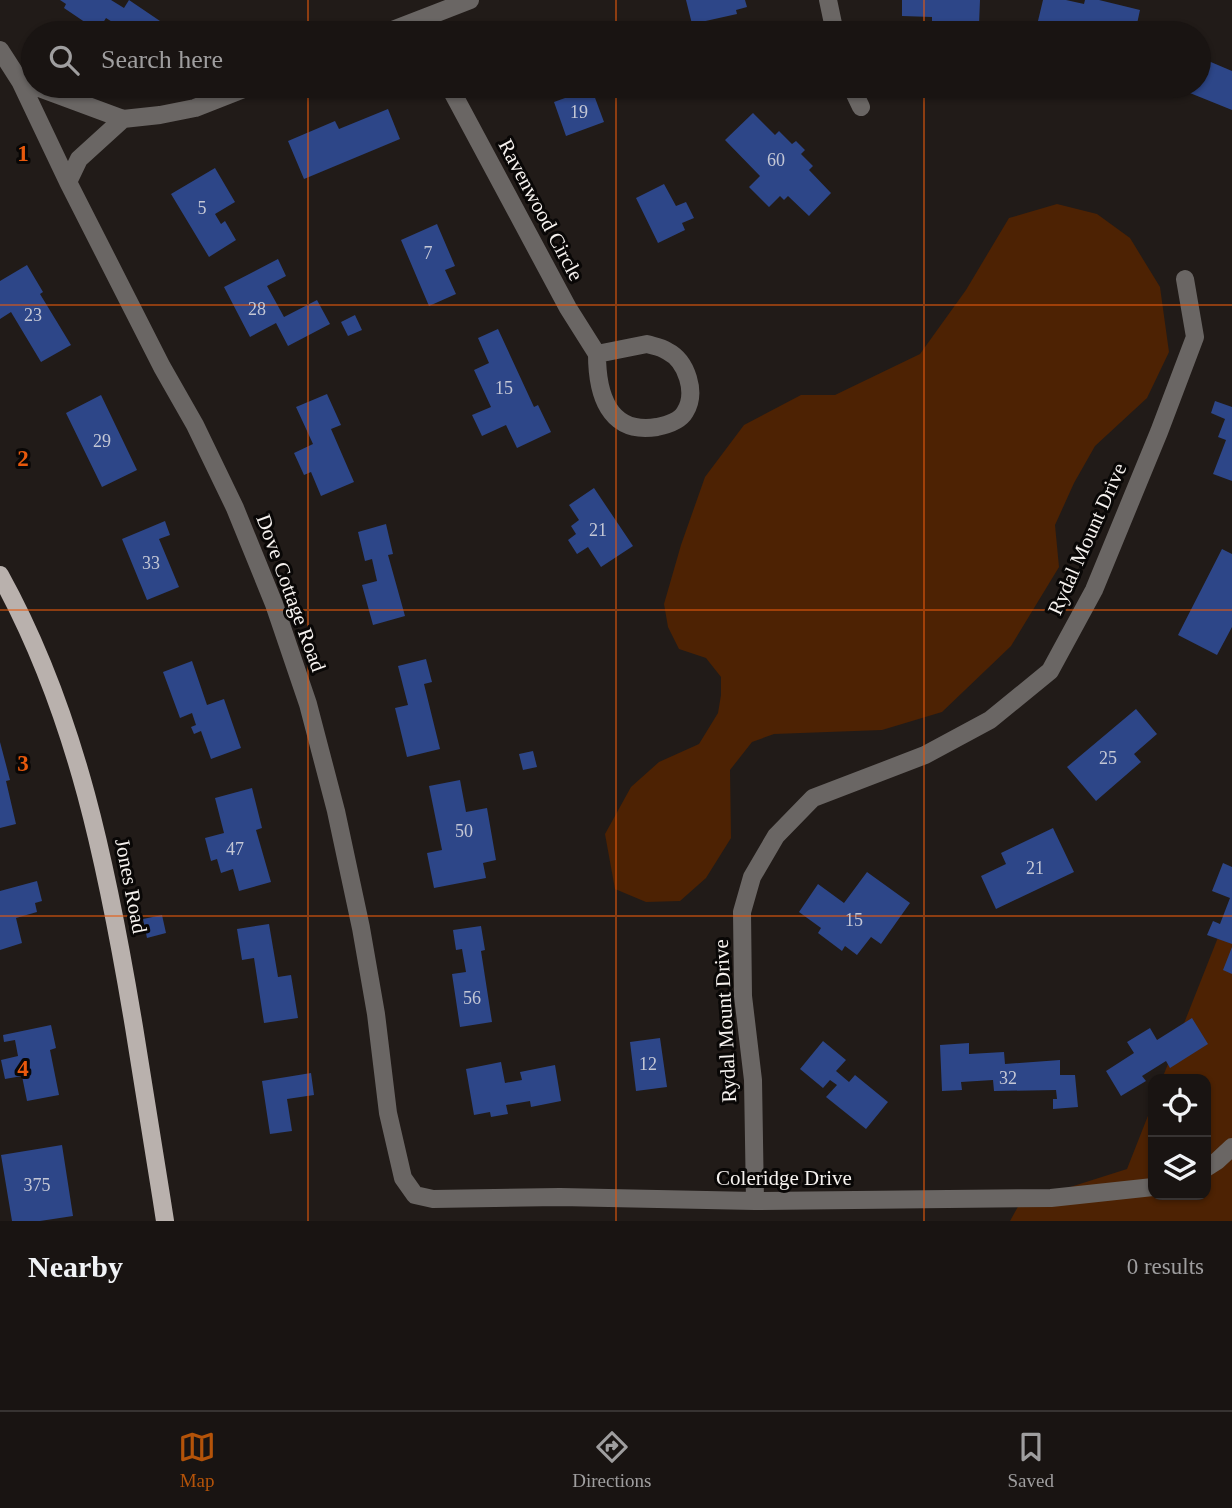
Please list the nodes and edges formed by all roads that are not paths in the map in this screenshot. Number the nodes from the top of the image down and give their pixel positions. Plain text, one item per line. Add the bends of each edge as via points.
1 (470, 0) edge
2 (828, 0) edge
3 (430, 21) edge
4 (832, 21) edge
5 (0, 50) edge
6 (21, 75) edge
7 (35, 98) edge
8 (66, 98) edge
9 (220, 98) edge
10 (455, 98) edge
11 (857, 98) edge
12 (861, 107) dead end
13 (122, 119) junction
14 (68, 182) junction
15 (1185, 279) dead end
16 (597, 354) junction
17 (0, 575) edge
18 (8, 607) edge
19 (1232, 1147) edge
20 (1211, 1165) edge
21 (1148, 1188) edge
22 (415, 1195) joint
23 (755, 1202) junction
24 (165, 1221) edge

1 - 3 street
2 - 4 street
5 - 6 street, Dove Cottage Road
7 - 14 street, Dove Cottage Road
8 - 13 street
9 - 13 street via 160,116
10 - 16 street, Ravenwood Circle
11 - 12 street
13 - 14 street via 79,159
14 - 22 street, Dove Cottage Road via 195,425 274,604 308,704 336,811 376,1014 388,1113 403,1178
15 - 23 street, Rydal Mount Drive via 1195,337 1094,590 1050,671 990,720 925,755 813,798 776,836 752,877 742,912
16 - 16 street, Ravenwood Circle via 647,344 669,351 688,378 685,412 677,420 654,427 621,422 605,404
17 - 18 main road, Jones Road
18 - 24 main road, Jones Road via 49,681 98,836 118,930
19 - 20 street
21 - 23 street, Coleridge Drive via 1051,1198
22 - 23 street, Coleridge Drive via 433,1199

